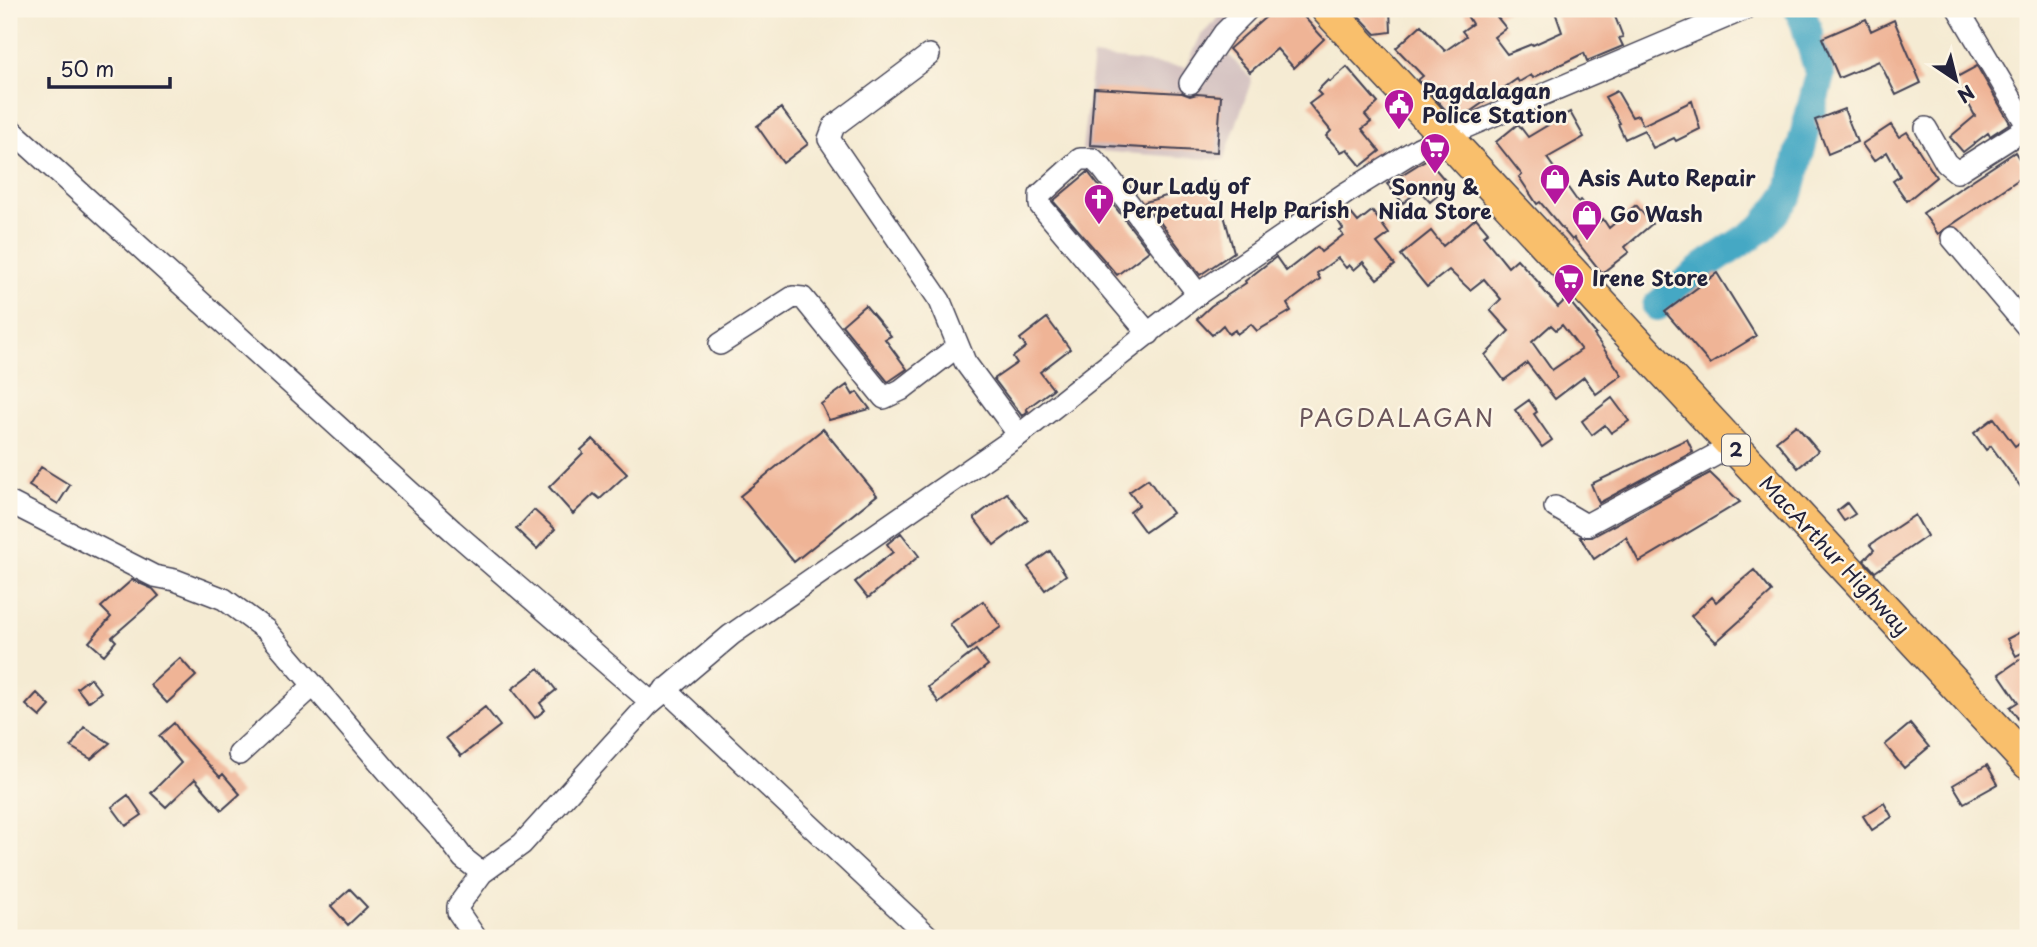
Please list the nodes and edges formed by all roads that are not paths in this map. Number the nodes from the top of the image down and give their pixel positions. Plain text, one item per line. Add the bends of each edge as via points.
1 (1248, 9) edge
2 (1327, 9) edge
3 (1745, 9) edge
4 (1958, 9) edge
5 (929, 55) dead end
6 (1190, 83) dead end
7 (2026, 120) edge
8 (9, 128) edge
9 (1926, 128) dead end
10 (1445, 136) junction
11 (1952, 238) dead end
12 (1198, 294) junction
13 (2028, 328) edge
14 (1149, 334) junction
15 (720, 344) dead end
16 (958, 346) junction
17 (1019, 435) junction
18 (1732, 446) junction
19 (9, 502) edge
20 (1555, 507) dead end
21 (314, 685) junction
22 (658, 696) junction
23 (239, 754) dead end
24 (2028, 763) edge
25 (482, 873) junction
26 (476, 938) edge
27 (930, 938) edge

1 - 6 street via 1224,33
2 - 10 highway, MacArthur Highway / 2
3 - 10 street
4 - 7 street
5 - 16 street via 834,126 829,139 940,301
7 - 9 street via 2026,130 1957,172
8 - 22 street via 443,521
10 - 12 street via 1357,186
10 - 18 highway, MacArthur Highway / 2
11 - 13 street
12 - 14 street
12 - 14 street via 1102,167 1093,159 1080,159 1040,195 1040,205
14 - 17 street
15 - 16 street via 793,297 803,298 884,398
16 - 17 street
17 - 22 street via 731,635
18 - 20 street via 1586,525
18 - 24 highway, MacArthur Highway / 2
19 - 21 street via 155,576 224,599 267,630
21 - 23 street
21 - 25 street via 463,858
22 - 25 street via 522,844
22 - 27 street
25 - 26 street via 458,906

